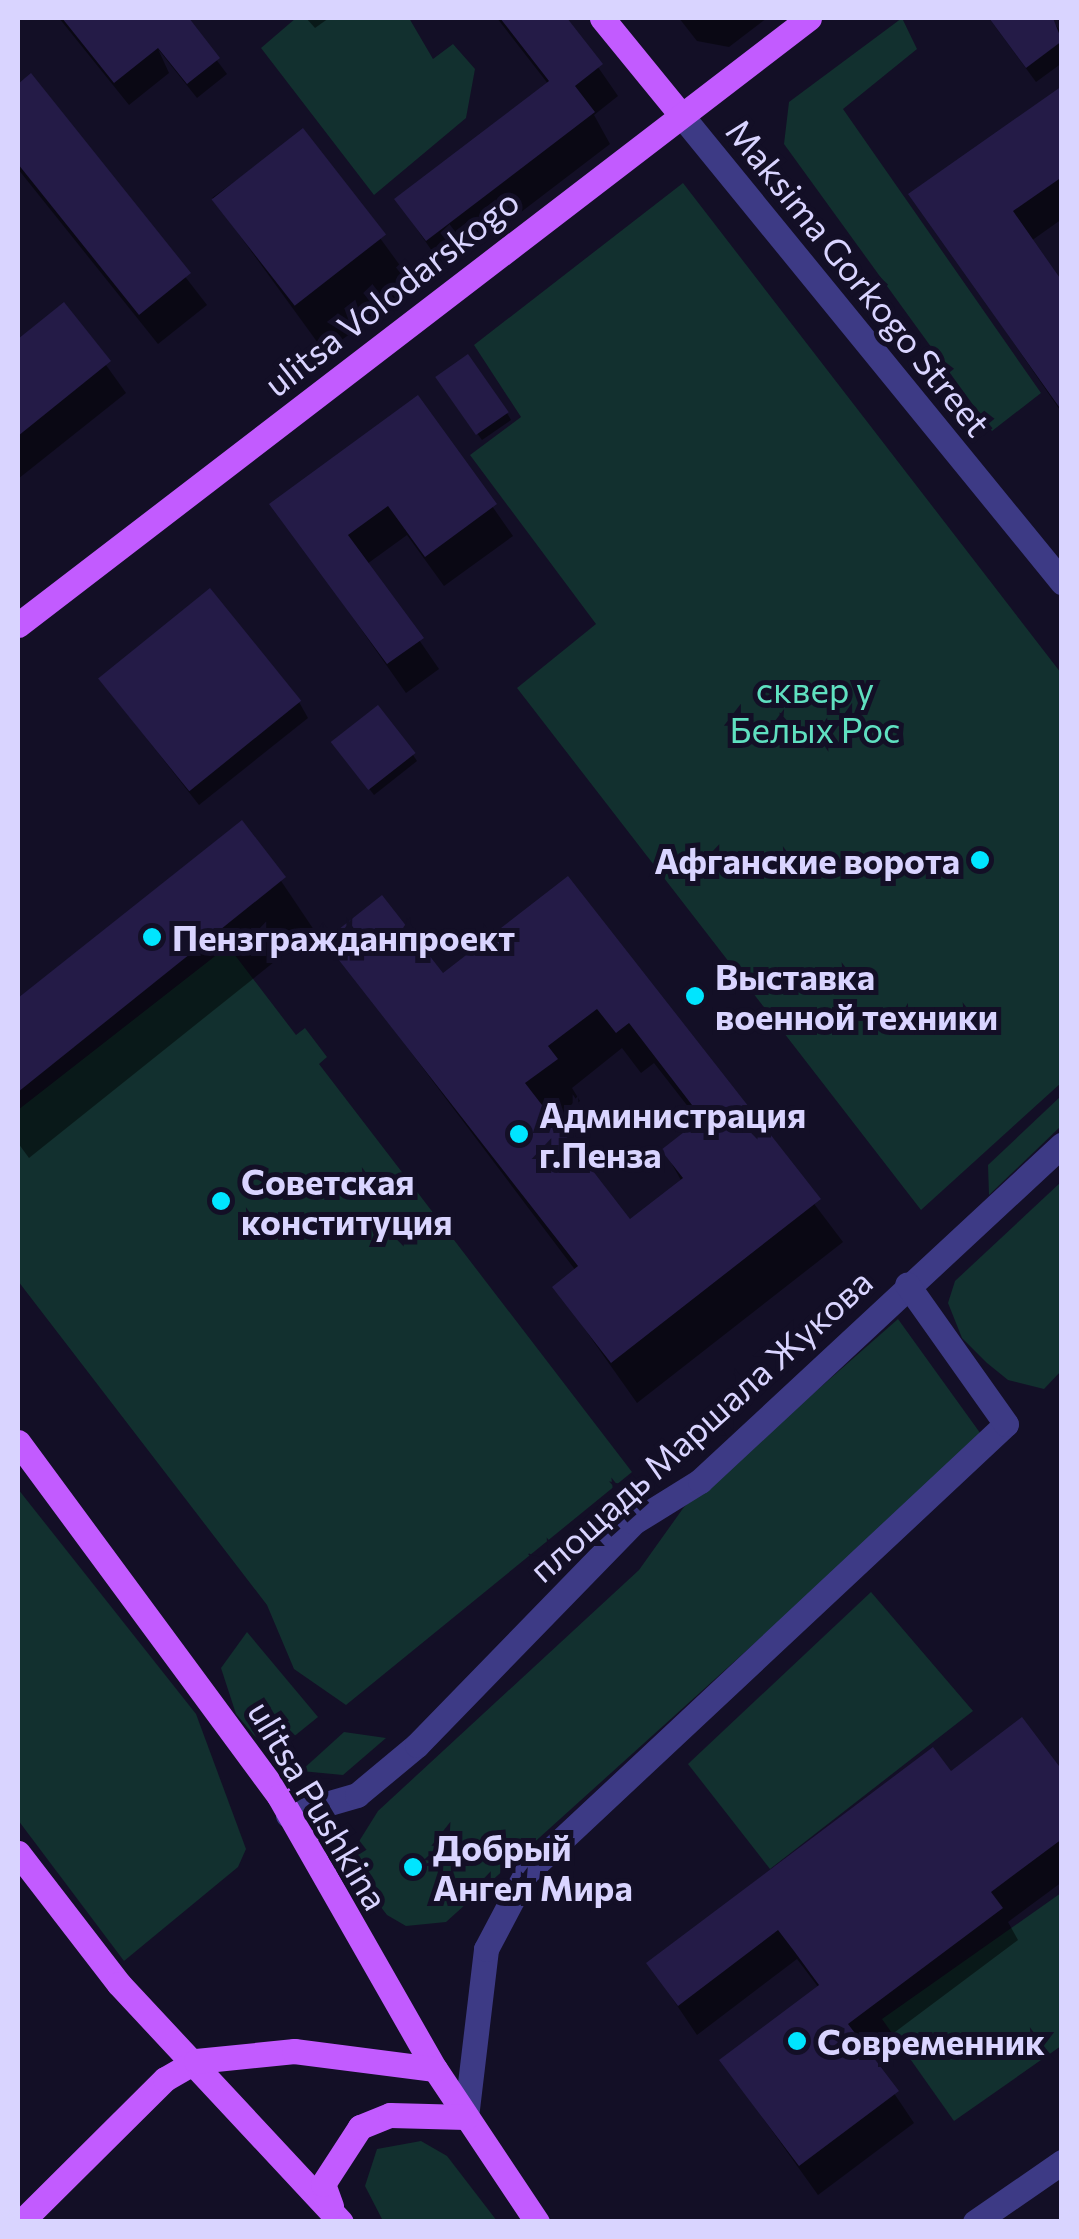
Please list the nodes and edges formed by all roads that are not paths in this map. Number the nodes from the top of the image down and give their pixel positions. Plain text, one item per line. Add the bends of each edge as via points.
1 (602, 18) edge
2 (809, 18) edge
3 (681, 115) junction
4 (1062, 582) edge
5 (18, 624) edge
6 (1062, 1145) edge
7 (907, 1284) junction
8 (18, 1442) edge
9 (288, 1815) junction
10 (18, 1853) edge
11 (196, 2061) junction
12 (435, 2069) junction
13 (466, 2117) junction
14 (1062, 2162) edge
15 (337, 2216) edge
16 (21, 2222) edge
17 (536, 2222) edge
18 (975, 2222) edge

1 - 3 main road, Maksima Gorkogo Street
2 - 3 main road, ulitsa Volodarskogo
3 - 4 street, Maksima Gorkogo Street
3 - 5 main road, ulitsa Volodarskogo
6 - 7 street, площадь Маршала Жукова
7 - 9 street, площадь Маршала Жукова via 700,1480 634,1522 417,1745 357,1795
7 - 13 street via 1006,1424 526,1872 486,1949
8 - 9 main road, ulitsa Pushkina via 206,1688
9 - 12 main road, ulitsa Pushkina
10 - 11 main road via 119,1984
11 - 12 main road via 294,2051
11 - 15 main road
11 - 16 main road via 165,2079
12 - 13 main road, ulitsa Pushkina
13 - 15 main road via 390,2115 360,2127 323,2184
13 - 17 main road, ulitsa Pushkina
14 - 18 street

